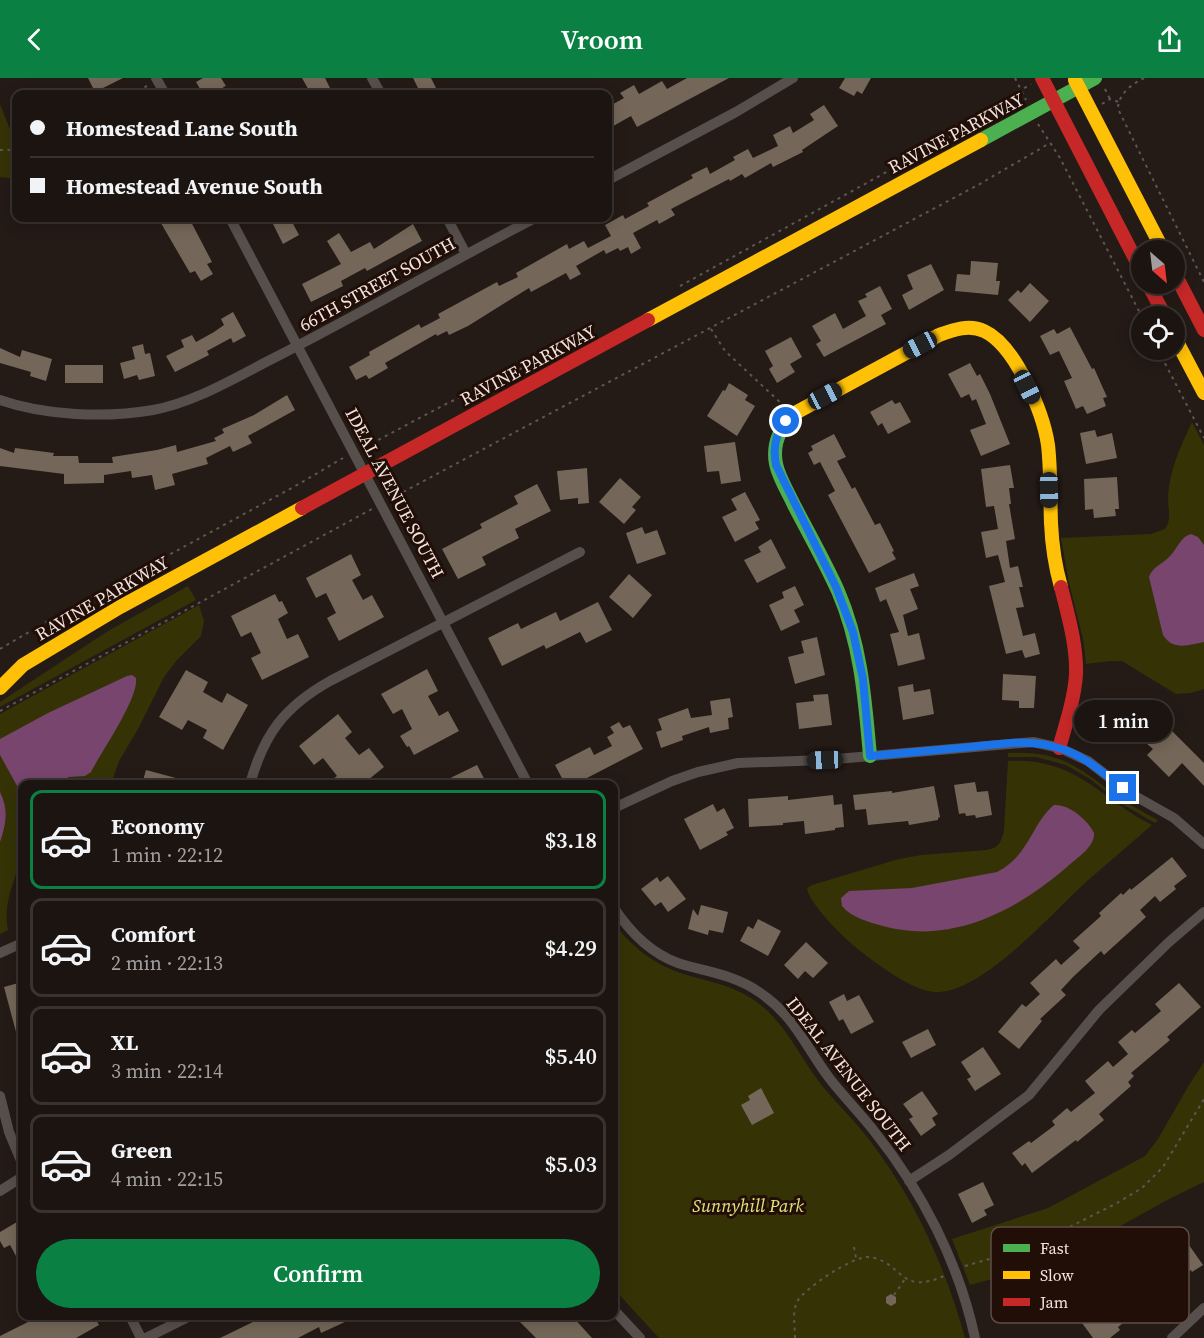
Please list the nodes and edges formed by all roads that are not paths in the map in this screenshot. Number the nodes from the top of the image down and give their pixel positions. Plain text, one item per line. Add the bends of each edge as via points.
1 (1042, 78) edge
2 (1095, 78) edge
3 (788, 81) edge
4 (1077, 82) edge
5 (1054, 101) junction
6 (612, 178) edge
7 (232, 222) edge
8 (449, 222) edge
9 (527, 222) edge
10 (1158, 240) edge
11 (1131, 251) edge
12 (466, 254) junction
13 (1185, 293) edge
14 (1204, 330) edge
15 (298, 345) junction
16 (1185, 357) edge
17 (1204, 393) edge
18 (0, 400) edge
19 (365, 473) junction
20 (580, 552) dead end
21 (444, 622) junction
22 (23, 665) junction
23 (0, 671) edge
24 (0, 688) edge
25 (1059, 748) junction
26 (870, 756) junction
27 (251, 780) edge
28 (526, 780) edge
29 (618, 806) edge
30 (1204, 844) edge
31 (1204, 912) edge
32 (618, 913) edge
33 (18, 945) edge
34 (0, 953) edge
35 (0, 1096) edge
36 (18, 1153) edge
37 (18, 1180) edge
38 (909, 1181) junction
39 (0, 1191) edge
40 (1204, 1308) edge
41 (618, 1314) edge
42 (132, 1320) edge
43 (182, 1320) edge
44 (1189, 1322) edge
45 (1188, 1323) edge
46 (141, 1338) edge
47 (147, 1338) edge
48 (640, 1338) edge
49 (975, 1338) edge
50 (1172, 1338) edge

1 - 5 street
2 - 4 street, RAVINE PARKWAY
3 - 6 street
4 - 5 street, RAVINE PARKWAY
4 - 10 street
5 - 11 street
5 - 19 street, RAVINE PARKWAY
7 - 15 street, IDEAL AVENUE SOUTH
8 - 12 street
9 - 12 street, 66TH STREET SOUTH
12 - 15 street, 66TH STREET SOUTH
13 - 14 street
15 - 18 street, 66TH STREET SOUTH via 210,390 154,410 110,414 56,412 21,408
15 - 19 street, IDEAL AVENUE SOUTH
16 - 17 street
19 - 21 street, IDEAL AVENUE SOUTH
19 - 22 street, RAVINE PARKWAY via 120,607
20 - 21 street
21 - 27 street via 297,702 270,733
21 - 28 street, IDEAL AVENUE SOUTH
22 - 23 street, RAVINE PARKWAY
22 - 24 street, RAVINE PARKWAY
25 - 26 street via 1016,743
25 - 26 street via 1073,700 1076,661 1052,542 1048,444 1035,403 1004,345 993,335 964,328 949,331 793,414 778,434 776,465 851,626 863,679
25 - 30 street via 1092,763 1128,792 1174,818
26 - 29 street via 716,767 662,784
31 - 38 street via 1100,1010 1032,1092
32 - 38 street, IDEAL AVENUE SOUTH via 635,935 656,952 736,979 781,1009
33 - 34 street
35 - 36 street
37 - 39 street
38 - 49 street, IDEAL AVENUE SOUTH via 953,1266
40 - 44 street
41 - 48 street
42 - 46 street
43 - 47 street
45 - 50 street

